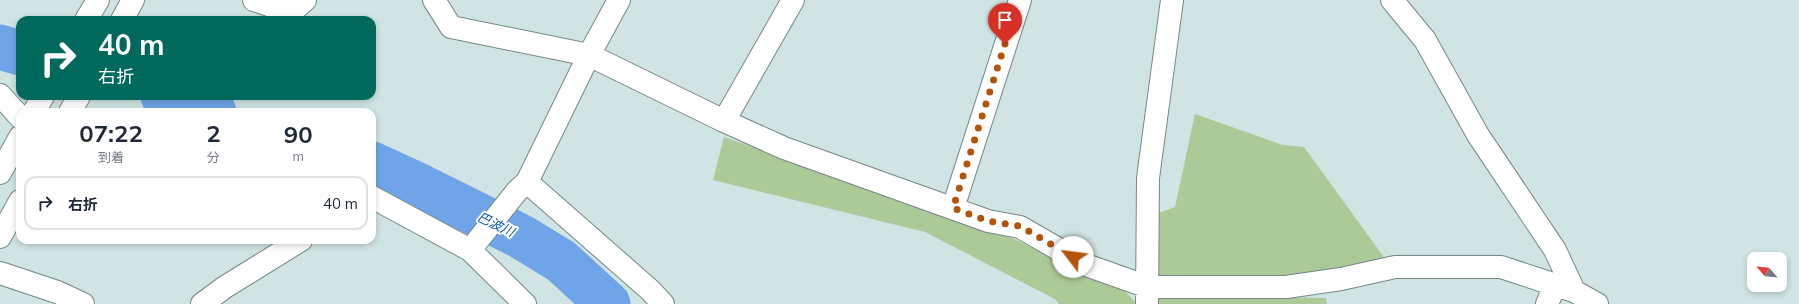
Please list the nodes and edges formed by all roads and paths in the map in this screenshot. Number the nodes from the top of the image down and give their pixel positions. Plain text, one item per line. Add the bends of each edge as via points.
1 (98, 0) edge
2 (134, 0) edge
3 (254, 0) edge
4 (305, 0) edge
5 (434, 0) edge
6 (619, 0) edge
7 (793, 0) edge
8 (1020, 0) edge
9 (1172, 0) edge
10 (1392, 0) edge
11 (88, 16) edge
12 (124, 16) edge
13 (589, 55) junction
14 (0, 95) edge
15 (16, 113) edge
16 (724, 121) junction
17 (16, 144) edge
18 (0, 173) edge
19 (522, 186) junction
20 (376, 199) edge
21 (953, 208) junction
22 (16, 209) edge
23 (0, 237) edge
24 (477, 242) junction
25 (295, 244) edge
26 (0, 273) edge
27 (1558, 293) edge
28 (1147, 296) edge
29 (83, 304) edge
30 (202, 304) edge
31 (525, 304) edge
32 (663, 304) edge
33 (1597, 304) edge

1 - 11 street
2 - 12 street
3 - 4 street via 272,6 296,8
5 - 13 street via 451,27
6 - 13 street
7 - 16 street
8 - 21 street
9 - 28 street via 1148,178
10 - 27 street via 1425,40 1478,135 1555,250
13 - 16 street
13 - 19 street
14 - 15 street
16 - 21 street via 784,148
17 - 18 street
19 - 24 street
19 - 32 street via 650,290
20 - 24 street
21 - 28 street via 988,221 1020,226 1086,265
22 - 23 street
24 - 31 street
25 - 30 street
26 - 29 street via 57,292
27 - 28 street via 1501,267 1403,267 1286,287
27 - 33 street

